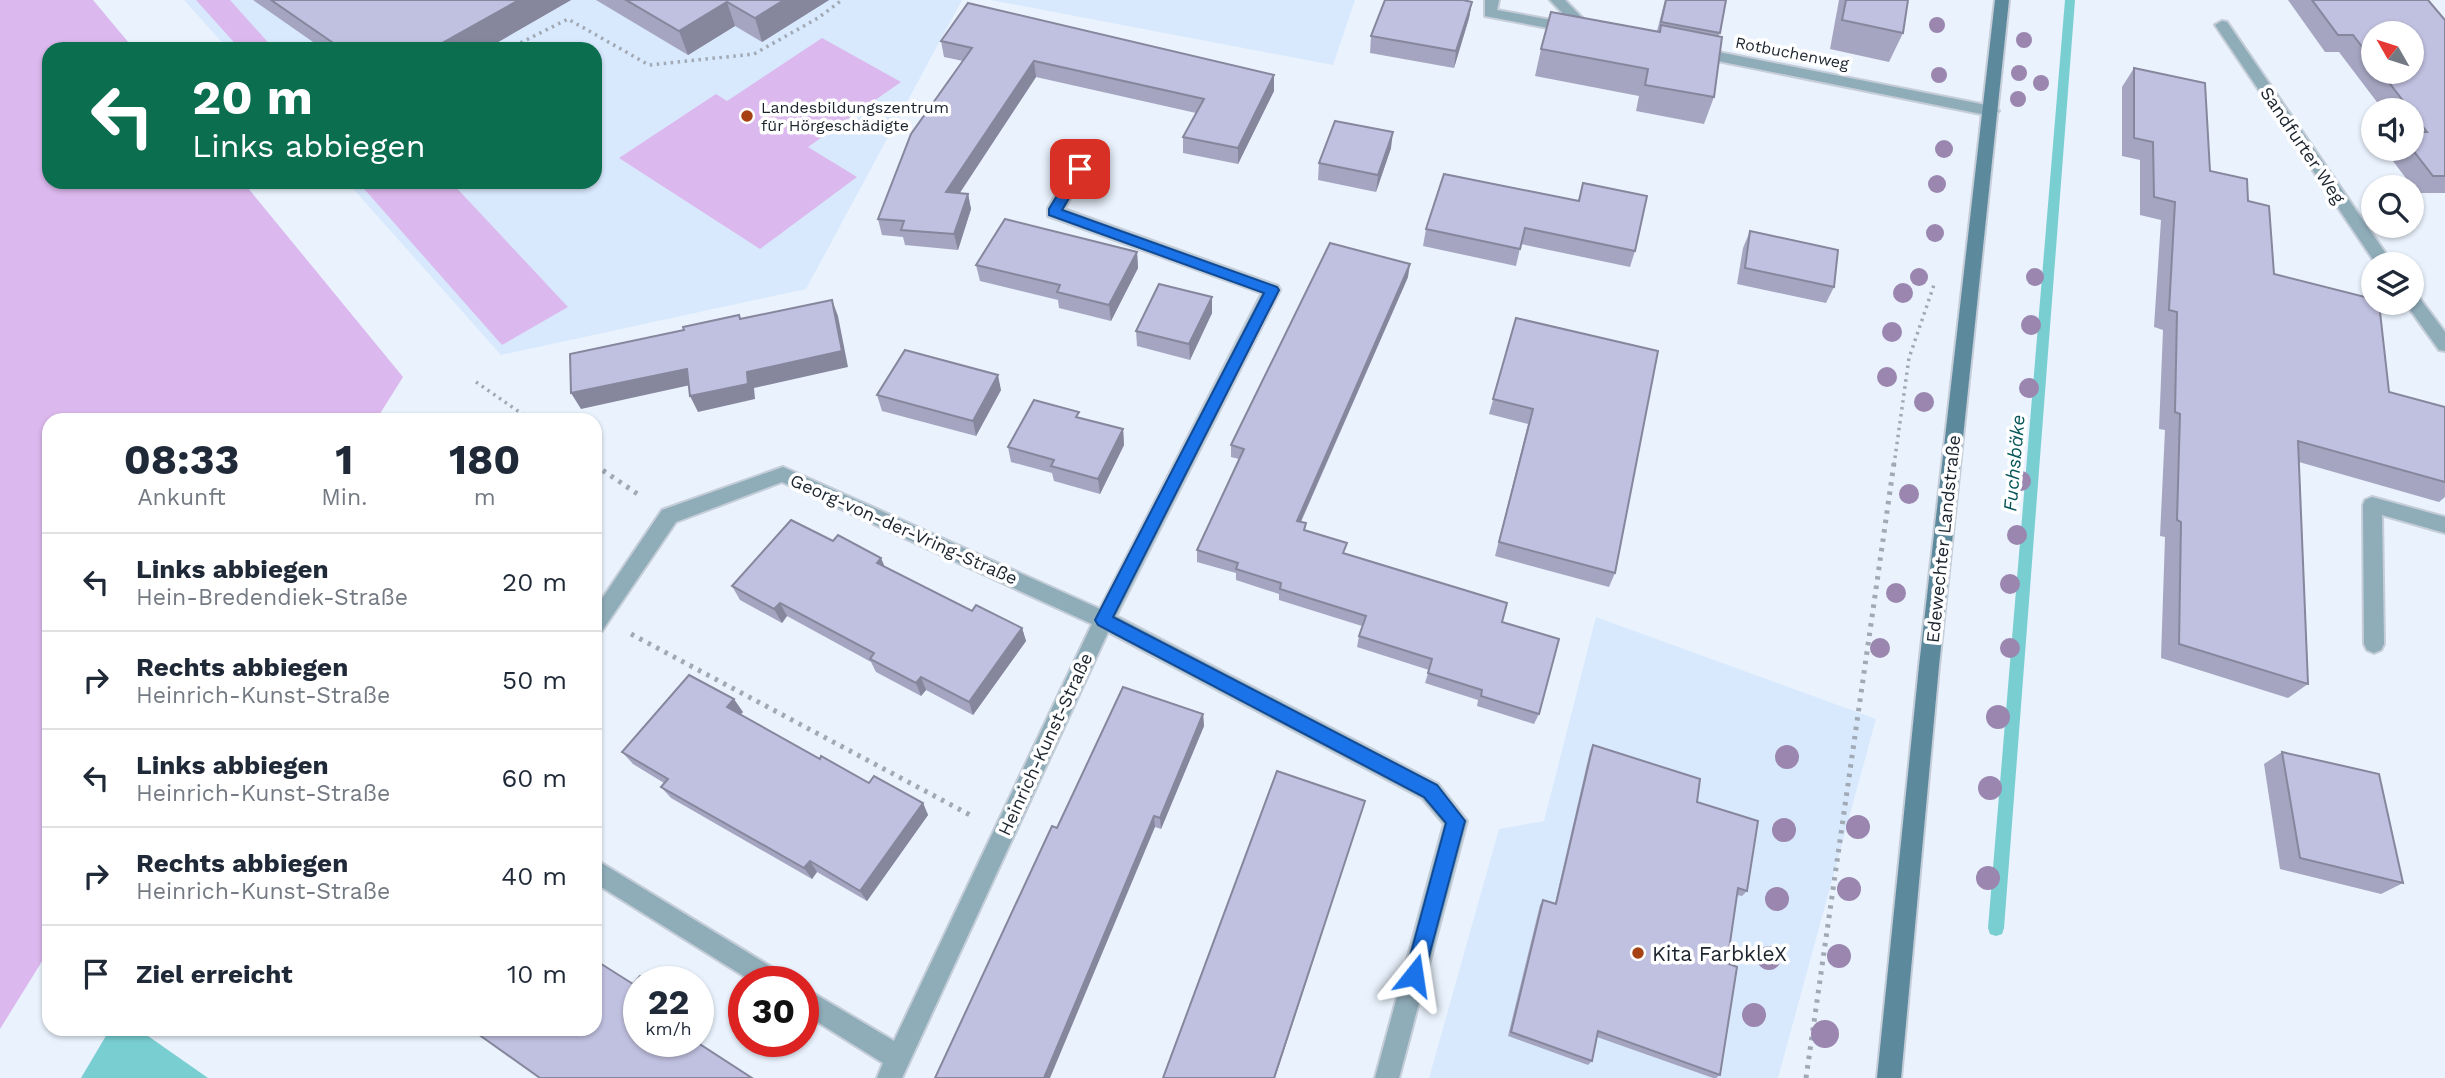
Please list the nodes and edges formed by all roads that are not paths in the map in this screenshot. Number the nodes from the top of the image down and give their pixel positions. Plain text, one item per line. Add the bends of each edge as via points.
1 (1492, 0) edge
2 (1558, 0) edge
3 (2002, 0) edge
4 (2222, 25) dead end
5 (1594, 32) joint
6 (1680, 49) edge
7 (1990, 111) junction
8 (1080, 169) dead end
9 (2377, 252) edge
10 (2423, 315) edge
11 (2445, 345) edge
12 (2445, 525) edge
13 (602, 614) edge
14 (1104, 620) junction
15 (2374, 644) dead end
16 (602, 874) edge
17 (749, 966) edge
18 (819, 1011) edge
19 (893, 1068) edge
20 (1387, 1078) edge
21 (1889, 1078) edge

1 - 5 street via 1490,13
2 - 5 street
3 - 7 main road, Edewechter Landstraße
4 - 9 street, Sandfurter Weg
6 - 7 street, Rotbuchenweg
7 - 21 main road, Edewechter Landstraße
8 - 14 street, Heinrich-Kunst-Straße via 1054,212 1272,290
10 - 11 street
12 - 15 street via 2372,505
13 - 14 street, Georg-von-der-Vring-Straße via 669,516 783,474
14 - 19 street, Heinrich-Kunst-Straße
14 - 20 street, Georg-von-der-Vring-Straße via 1430,791 1456,821
16 - 17 street
18 - 19 street

